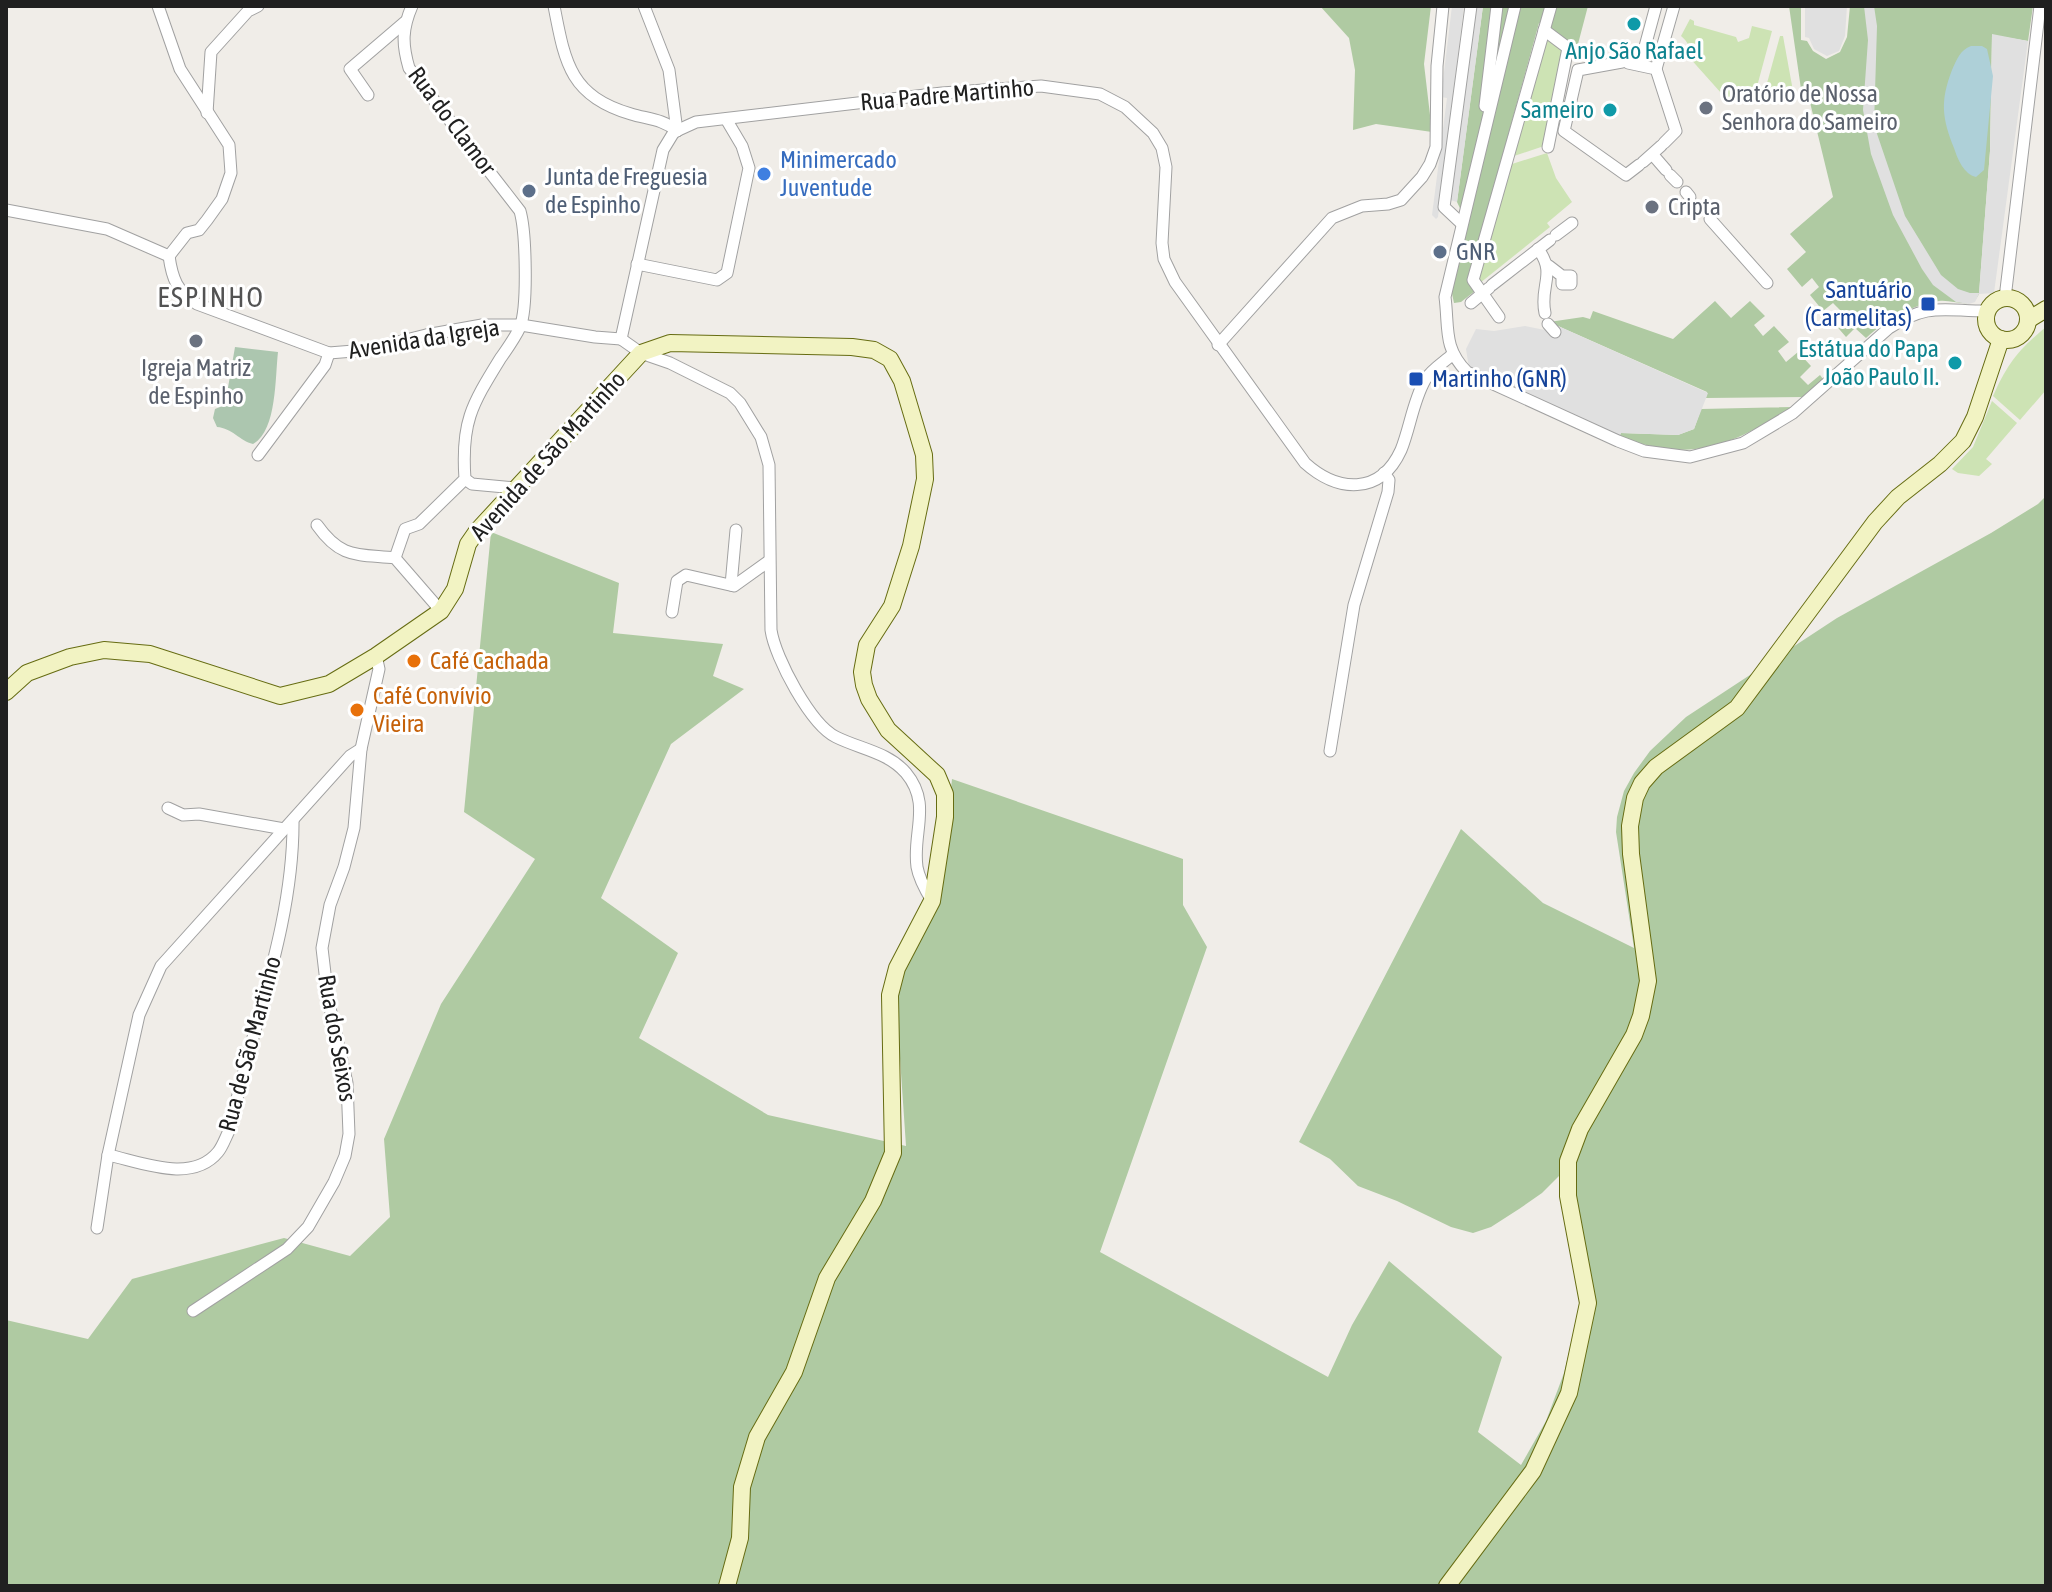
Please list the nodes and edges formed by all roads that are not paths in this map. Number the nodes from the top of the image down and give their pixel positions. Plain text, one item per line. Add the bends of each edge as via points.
1 (158, 6) edge
2 (257, 6) edge
3 (412, 6) edge
4 (554, 6) edge
5 (644, 6) edge
6 (1443, 6) edge
7 (1471, 6) edge
8 (1497, 6) edge
9 (1515, 6) edge
10 (1551, 6) edge
11 (1656, 6) edge
12 (1674, 6) edge
13 (2040, 6) edge
14 (405, 22) junction
15 (1544, 30) junction
16 (1630, 64) junction
17 (1656, 69) junction
18 (368, 95) dead end
19 (207, 113) junction
20 (726, 119) junction
21 (677, 131) junction
22 (1484, 139) junction
23 (1548, 147) dead end
24 (1652, 154) junction
25 (1679, 184) dead end
26 (6, 210) edge
27 (1710, 219) dead end
28 (1461, 223) junction
29 (1572, 223) dead end
30 (1538, 249) junction
31 (169, 256) junction
32 (637, 264) junction
33 (1549, 266) junction
34 (1562, 276) dead end
35 (1767, 283) dead end
36 (1488, 288) junction
37 (2005, 298) junction
38 (1471, 303) dead end
39 (2046, 309) edge
40 (1987, 311) junction
41 (1499, 317) dead end
42 (2028, 320) junction
43 (1549, 323) dead end
44 (521, 325) junction
45 (621, 339) junction
46 (2001, 339) junction
47 (1218, 345) junction
48 (329, 353) junction
49 (641, 353) junction
50 (1452, 355) junction
51 (258, 455) dead end
52 (1384, 473) junction
53 (465, 479) junction
54 (516, 488) junction
55 (317, 525) dead end
56 (736, 530) dead end
57 (395, 558) junction
58 (769, 561) junction
59 (731, 585) junction
60 (441, 611) junction
61 (672, 612) dead end
62 (376, 656) junction
63 (6, 692) edge
64 (361, 749) junction
65 (1330, 751) dead end
66 (168, 808) dead end
67 (289, 824) junction
68 (932, 901) junction
69 (108, 1155) junction
70 (97, 1228) dead end
71 (193, 1311) dead end
72 (727, 1586) edge
73 (1447, 1586) edge

1 - 19 street via 180,69
2 - 19 street via 211,52
3 - 14 street, Rua do Clamor
4 - 21 street via 569,67 593,99
5 - 21 street via 669,70
6 - 47 street via 1436,147 1422,177 1401,200 1362,206 1332,218
7 - 28 street via 1444,207
8 - 22 street
9 - 22 street
10 - 15 street
11 - 16 street
12 - 17 street
13 - 37 street
14 - 18 street via 350,69
14 - 44 street, Rua do Clamor via 402,42 409,68 520,211
15 - 23 street via 1568,48
15 - 36 street via 1473,280
16 - 17 street
16 - 24 street via 1578,70 1564,131 1626,175
17 - 24 street via 1676,131
19 - 31 street via 229,145 231,173 207,220 199,230 187,233
20 - 21 street, Rua Padre Martinho via 696,122
20 - 32 street via 749,168 727,273 717,280
20 - 47 street, Rua Padre Martinho via 1041,86 1100,94 1125,107 1162,148 1164,259
21 - 32 street via 663,150
22 - 28 street
24 - 25 street
26 - 31 street via 107,229
27 - 35 street
28 - 50 street via 1445,297
29 - 30 street
30 - 33 street
30 - 36 street
31 - 48 street, Avenida da Igreja via 182,295
32 - 45 street
33 - 34 street
33 - 43 street via 1543,303
36 - 38 street
36 - 41 street
37 - 40 main road
37 - 42 main road via 2022,304
39 - 42 main road
40 - 46 main road via 1988,328
40 - 50 street via 1933,308 1907,317 1793,413 1743,443 1690,457 1644,451 1618,441 1467,372
42 - 46 main road via 2021,335
44 - 45 street, Avenida da Igreja
44 - 48 street, Avenida da Igreja via 482,325
44 - 53 street via 474,402 463,446
45 - 49 street
46 - 73 main road via 1963,441 1875,522 1737,708 1656,767 1635,798 1631,854 1648,981 1634,1035 1580,1129 1568,1161 1568,1196 1588,1303 1569,1393 1533,1471
47 - 52 street, Rua Padre Martinho via 1317,475 1350,486
48 - 51 street
49 - 54 main road, Avenida de São Martinho
49 - 58 street via 714,384 740,403 769,465
49 - 68 main road via 670,343 852,347 890,359 902,381 924,455 925,479 901,579 892,606 867,645 862,672 869,699 888,730 937,775 945,794
50 - 52 street via 1426,378 1400,451
52 - 65 street via 1388,492 1354,605
53 - 54 street
53 - 57 street via 419,524 405,529
54 - 60 main road, Avenida de São Martinho via 468,544 455,589
55 - 57 street via 347,553
56 - 59 street
57 - 60 street
58 - 59 street
58 - 68 street via 771,630 780,663 825,730 893,762 915,786 921,801 917,869
59 - 61 street via 686,575 677,581
60 - 62 main road, Avenida de São Martinho
62 - 63 main road, Avenida de São Martinho via 329,684 280,696 150,654 104,650 27,673
62 - 64 street via 379,669
64 - 67 street
64 - 71 street, Rua dos Seixos via 354,828 322,948 347,1083 345,1156 319,1210 287,1249
66 - 67 street via 183,815
67 - 69 street via 161,966 139,1015
67 - 69 street, Rua de São Martinho via 293,850 275,957 230,1129 218,1152 202,1165 174,1170
68 - 72 main road via 897,968 890,995 893,1153 873,1201 827,1278 794,1372 757,1437 742,1487 740,1538
69 - 70 street

